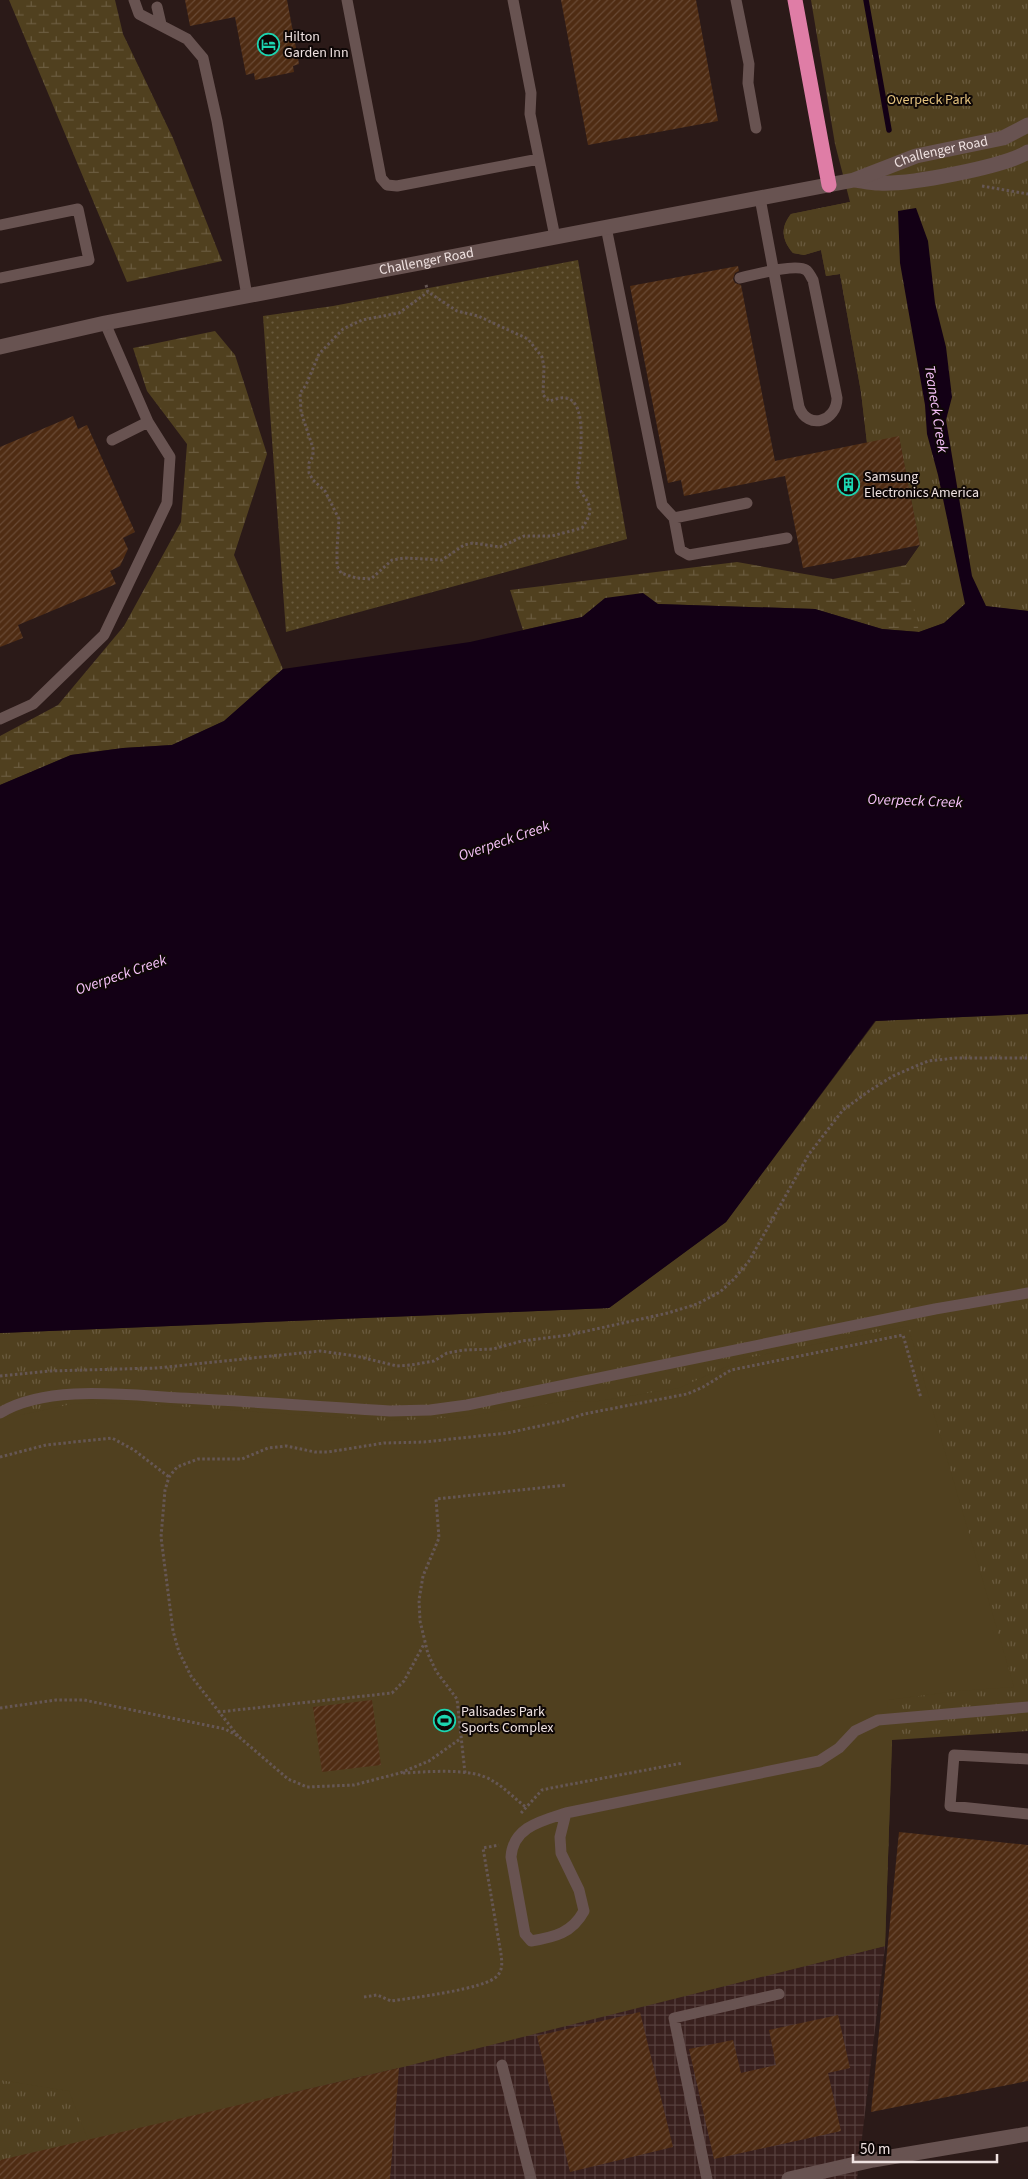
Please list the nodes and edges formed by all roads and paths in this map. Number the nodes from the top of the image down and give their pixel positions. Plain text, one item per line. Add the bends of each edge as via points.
1 (134, 0) edge
2 (347, 0) edge
3 (513, 0) edge
4 (736, 0) edge
5 (795, 0) edge
6 (157, 7) dead end
7 (161, 24) junction
8 (1028, 125) edge
9 (756, 128) dead end
10 (1028, 152) edge
11 (539, 159) junction
12 (854, 180) junction
13 (829, 185) junction
14 (980, 185) dead end
15 (1028, 194) edge
16 (760, 198) junction
17 (0, 225) edge
18 (606, 227) junction
19 (555, 237) junction
20 (774, 271) junction
21 (0, 278) edge
22 (740, 278) dead end
23 (426, 285) dead end
24 (428, 292) junction
25 (632, 295) dead end
26 (247, 296) junction
27 (620, 297) junction
28 (105, 323) junction
29 (0, 347) edge
30 (148, 422) junction
31 (112, 440) dead end
32 (747, 503) dead end
33 (674, 518) junction
34 (787, 538) dead end
35 (0, 719) edge
36 (1028, 1058) edge
37 (1028, 1293) edge
38 (0, 1376) edge
39 (921, 1398) dead end
40 (3, 1409) edge
41 (0, 1457) edge
42 (169, 1477) junction
43 (567, 1485) dead end
44 (424, 1644) junction
45 (1028, 1707) edge
46 (0, 1708) edge
47 (218, 1712) junction
48 (238, 1736) junction
49 (460, 1739) junction
50 (1028, 1759) edge
51 (400, 1773) junction
52 (464, 1773) junction
53 (527, 1808) dead end
54 (566, 1813) junction
55 (1028, 1814) edge
56 (779, 1994) dead end
57 (502, 2065) dead end
58 (1028, 2134) edge
59 (532, 2179) edge
60 (707, 2179) edge
61 (789, 2179) edge

1 - 7 lane via 138,14
2 - 11 lane via 381,178 387,185 397,186
3 - 11 lane via 531,93 530,114
4 - 9 lane via 749,64 748,83
5 - 13 highway
6 - 7 lane
7 - 26 lane via 196,48 208,73
8 - 12 main road, Challenger Road via 1003,138 916,156
10 - 12 main road, Challenger Road via 995,164 944,175 879,183
11 - 19 lane
12 - 13 main road, Challenger Road
13 - 16 main road, Challenger Road
14 - 15 path
16 - 18 main road, Challenger Road
16 - 20 lane
17 - 21 lane via 78,209 89,260
18 - 19 main road, Challenger Road
18 - 27 lane
19 - 26 main road, Challenger Road
20 - 20 lane via 799,407 805,418 821,421 836,409 837,398 813,280 807,271 800,268
20 - 22 lane
23 - 24 path
24 - 24 path via 457,311 478,316 528,339 536,348 544,367 543,395 549,401 565,398 574,402 579,412 582,458 578,485 589,501 591,511 582,528 552,536 524,536 500,546 473,543 464,545 442,560 392,560 371,579 341,574 337,566 339,519 325,491 309,473 314,448 301,412 300,393 319,354 343,329 362,320 399,313
25 - 27 lane
26 - 28 main road, Challenger Road
27 - 33 lane via 662,505
28 - 29 main road, Challenger Road
28 - 30 lane
30 - 31 lane
30 - 35 lane via 170,457 167,503 104,636 33,704
32 - 33 lane
33 - 34 lane via 680,550 689,556
36 - 38 path via 928,1061 869,1091 843,1110 809,1154 749,1261 734,1279 720,1292 697,1304 668,1313 569,1335 522,1341 493,1350 447,1353 434,1361 411,1365 397,1366 320,1351 157,1368
37 - 40 lane via 430,1410 390,1411 118,1393 49,1397
39 - 42 path via 903,1336 731,1370 687,1394 507,1433 424,1442 384,1442 328,1452 286,1446 268,1448 242,1459 198,1459 177,1467
41 - 42 path via 46,1445 112,1438 134,1450
42 - 47 path via 161,1537 173,1631 191,1676
43 - 44 path via 436,1499 438,1538 419,1600
44 - 47 path via 404,1681 392,1693
44 - 49 path via 436,1671 457,1699
45 - 54 lane via 878,1720 855,1730 839,1748 819,1761
46 - 48 path via 56,1700 84,1700 225,1730
47 - 48 path
48 - 51 path via 288,1779 307,1787 354,1784
49 - 51 path via 429,1761
49 - 52 path
50 - 55 lane via 954,1756 950,1806
51 - 52 path
52 - 53 path via 492,1780
54 - 54 lane via 524,1829 511,1849 525,1934 531,1941 558,1937 577,1924 584,1911 579,1890 561,1854 560,1837
56 - 60 lane via 674,2018
57 - 59 lane
58 - 61 main road via 873,2160

